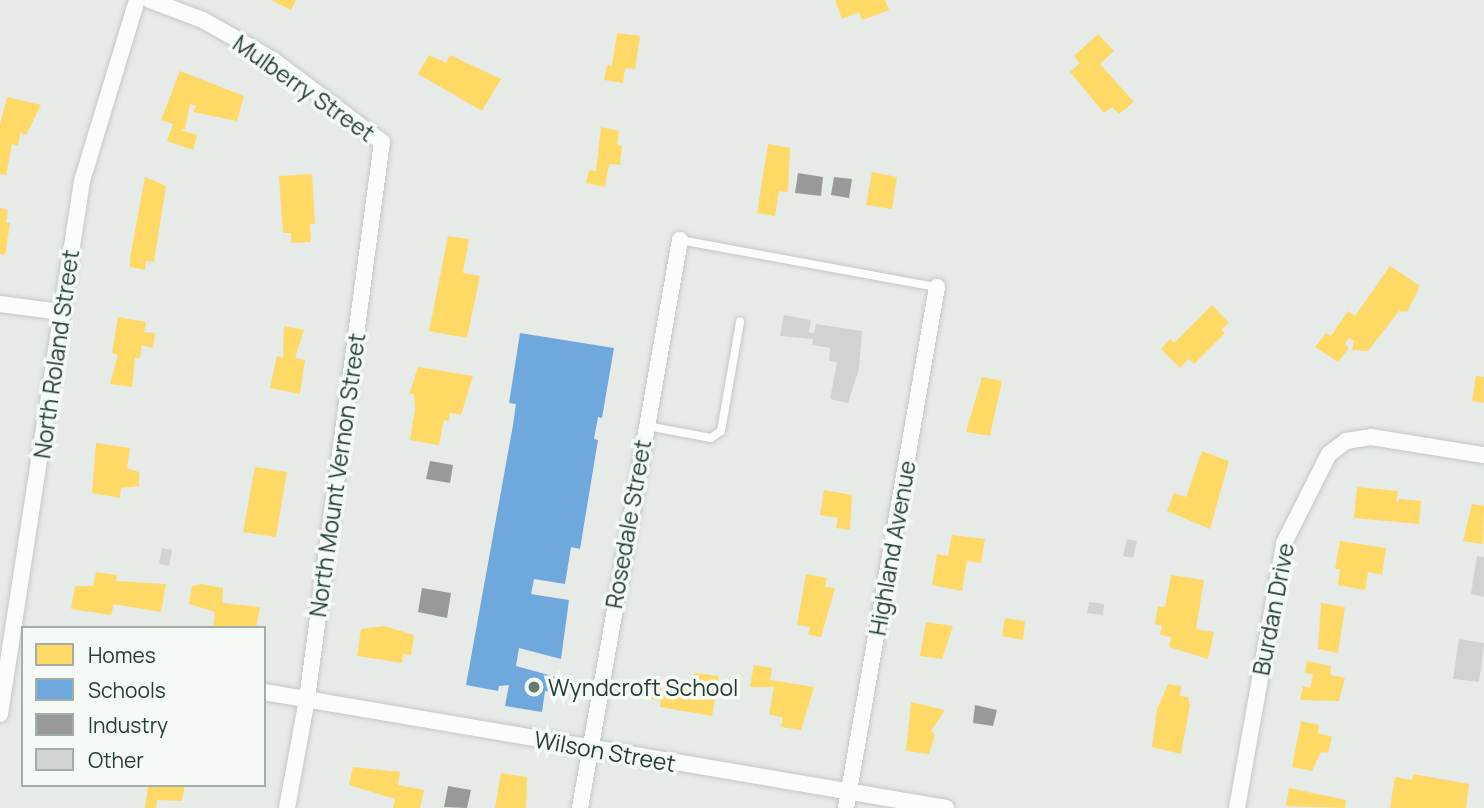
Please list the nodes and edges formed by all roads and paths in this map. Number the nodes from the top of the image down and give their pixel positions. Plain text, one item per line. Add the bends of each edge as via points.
1 (136, 0) edge
2 (150, 0) edge
3 (382, 142) joint
4 (680, 240) joint
5 (937, 287) joint
6 (0, 304) edge
7 (61, 312) junction
8 (740, 322) dead end
9 (644, 426) junction
10 (1484, 455) edge
11 (12, 652) edge
12 (266, 692) edge
13 (307, 699) junction
14 (0, 714) edge
15 (590, 748) junction
16 (847, 800) edge
17 (287, 808) edge
18 (580, 808) edge
19 (946, 808) edge
20 (1237, 808) edge

1 - 7 street, North Roland Street via 82,181
2 - 3 street, Mulberry Street via 203,20 273,60
3 - 13 street, North Mount Vernon Street
4 - 5 lane
4 - 9 street, Rosedale Street
5 - 16 street, Highland Avenue
6 - 7 street
7 - 11 street, North Roland Street
8 - 9 lane via 721,431 711,438
9 - 15 street, Rosedale Street
10 - 20 street, Burdan Drive via 1371,437 1346,441 1329,454 1284,543
11 - 14 street, North Roland Street
12 - 13 street, Wilson Street
13 - 15 street, Wilson Street
13 - 17 street, North Mount Vernon Street
15 - 16 street, Wilson Street
15 - 18 street, Rosedale Street
16 - 19 street, Wilson Street

